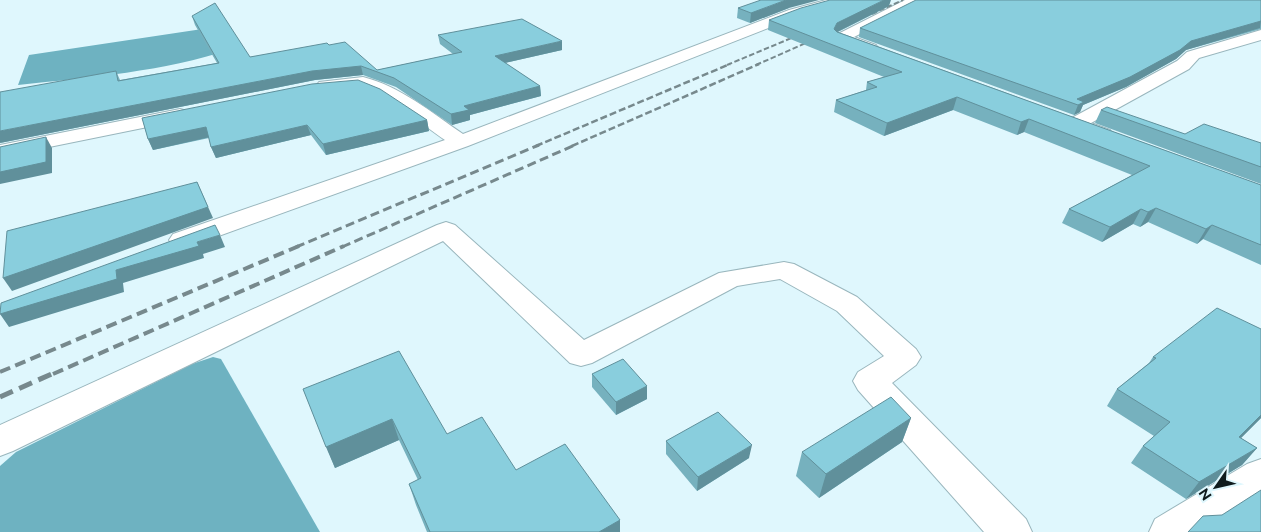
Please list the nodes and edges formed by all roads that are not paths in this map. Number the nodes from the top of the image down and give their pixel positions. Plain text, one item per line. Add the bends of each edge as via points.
1 (841, 0) edge
2 (915, 0) edge
3 (1261, 35) edge
4 (888, 55) edge
5 (306, 89) edge
6 (201, 110) edge
7 (1056, 117) edge
8 (1075, 124) junction
9 (1122, 141) edge
10 (461, 142) junction
11 (0, 151) edge
12 (164, 246) edge
13 (0, 441) edge
14 (1261, 475) edge
15 (1011, 532) edge
16 (1170, 532) edge

1 - 10 street via 794,13
2 - 4 street via 841,38
3 - 8 street via 1193,56 1183,65
5 - 10 street via 363,82 389,93
6 - 11 street
7 - 8 street
8 - 9 street
10 - 12 street
13 - 15 street via 446,230 581,355 729,279 784,270 847,304 905,357 870,381
14 - 16 street

